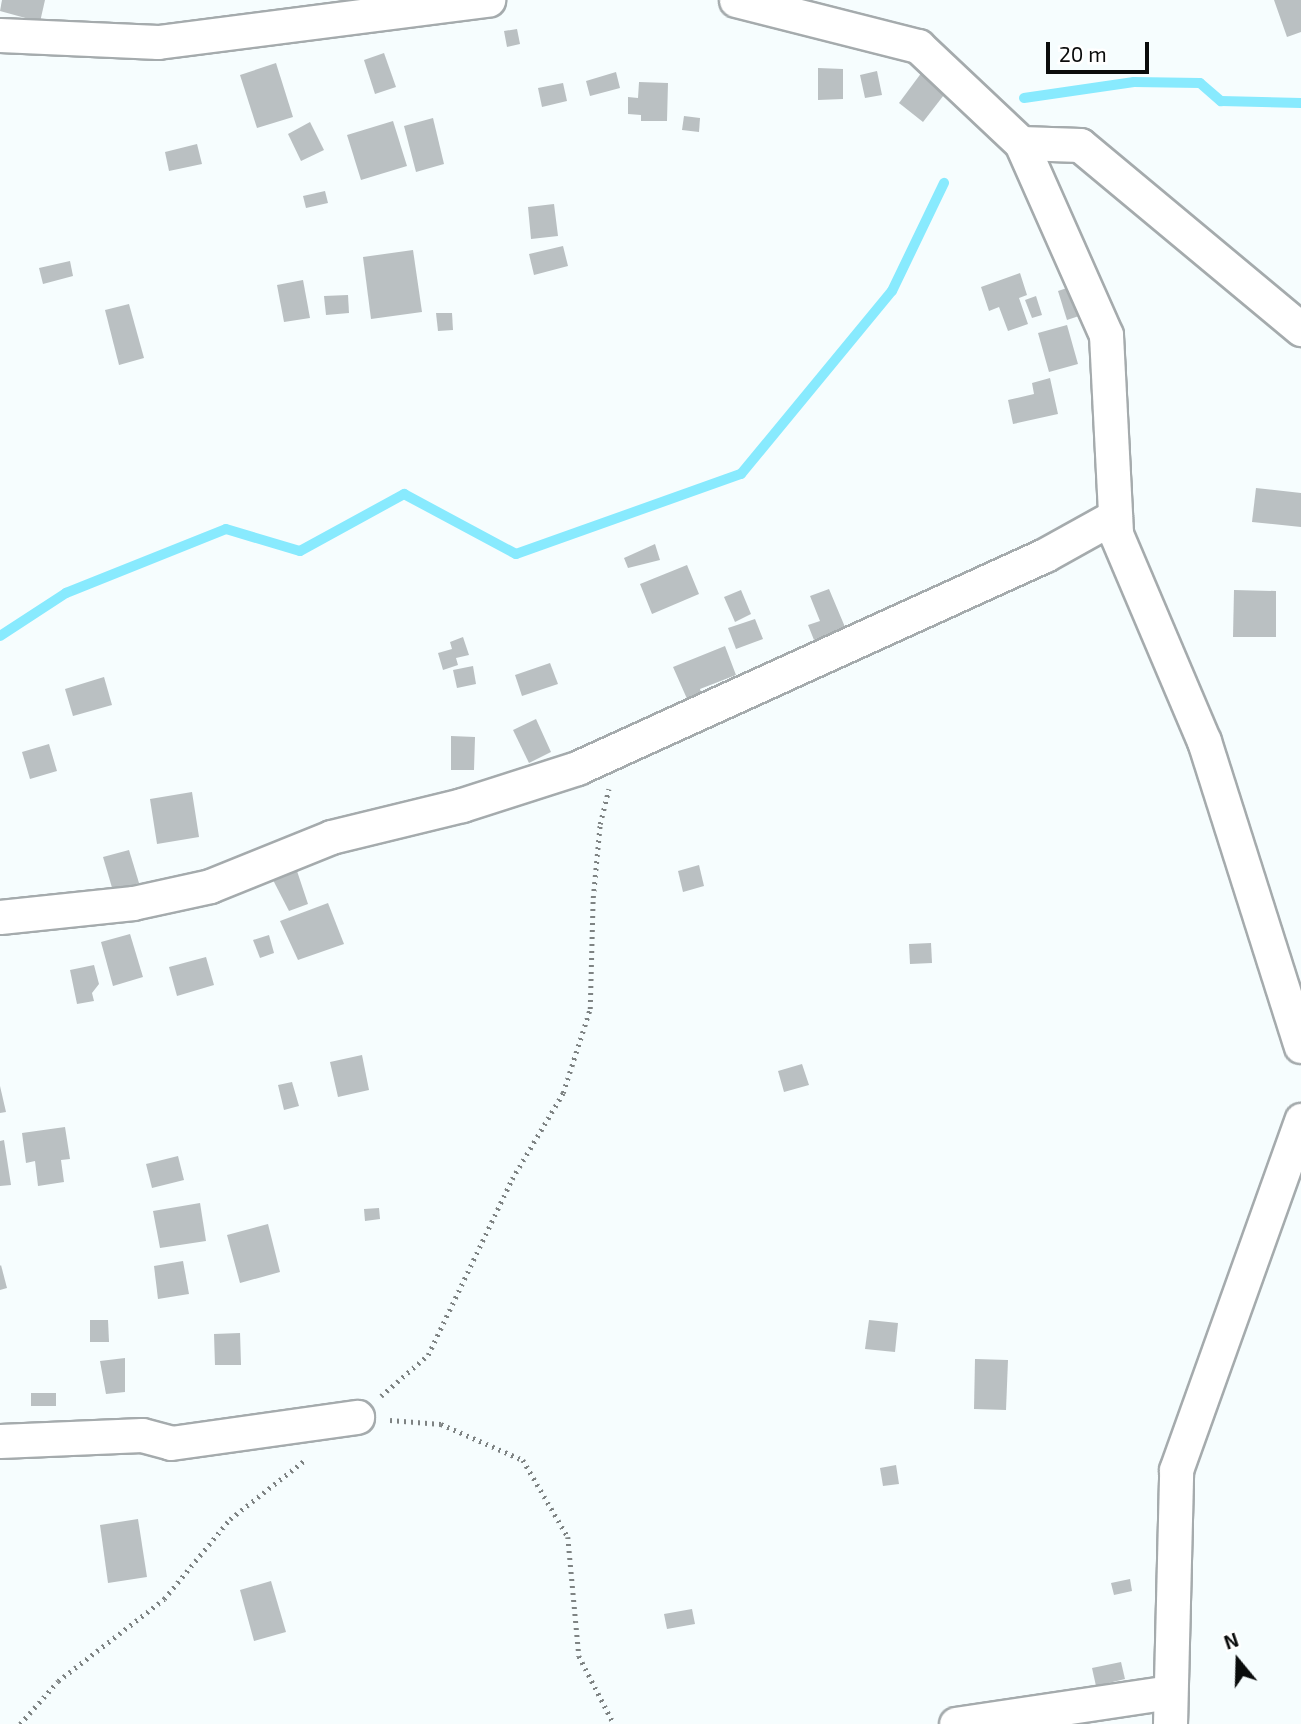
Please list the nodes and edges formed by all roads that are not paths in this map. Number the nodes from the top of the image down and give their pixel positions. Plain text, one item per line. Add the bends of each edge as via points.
1 (488, 0) edge
2 (736, 0) edge
3 (0, 35) edge
4 (1021, 143) junction
5 (1301, 329) edge
6 (1115, 516) junction
7 (0, 918) edge
8 (1301, 1046) edge
9 (1301, 1120) edge
10 (357, 1417) road end
11 (0, 1441) edge
12 (1169, 1708) edge
13 (956, 1724) edge

1 - 3 street via 158,42
2 - 4 street via 918,46
4 - 5 street via 1080,145
4 - 6 street via 1106,335
6 - 7 street via 1032,561 576,768 462,805 331,838 210,886 133,903
6 - 8 street via 1116,534 1204,741
9 - 12 street via 1176,1470
10 - 11 street via 171,1443 142,1435
12 - 13 street

